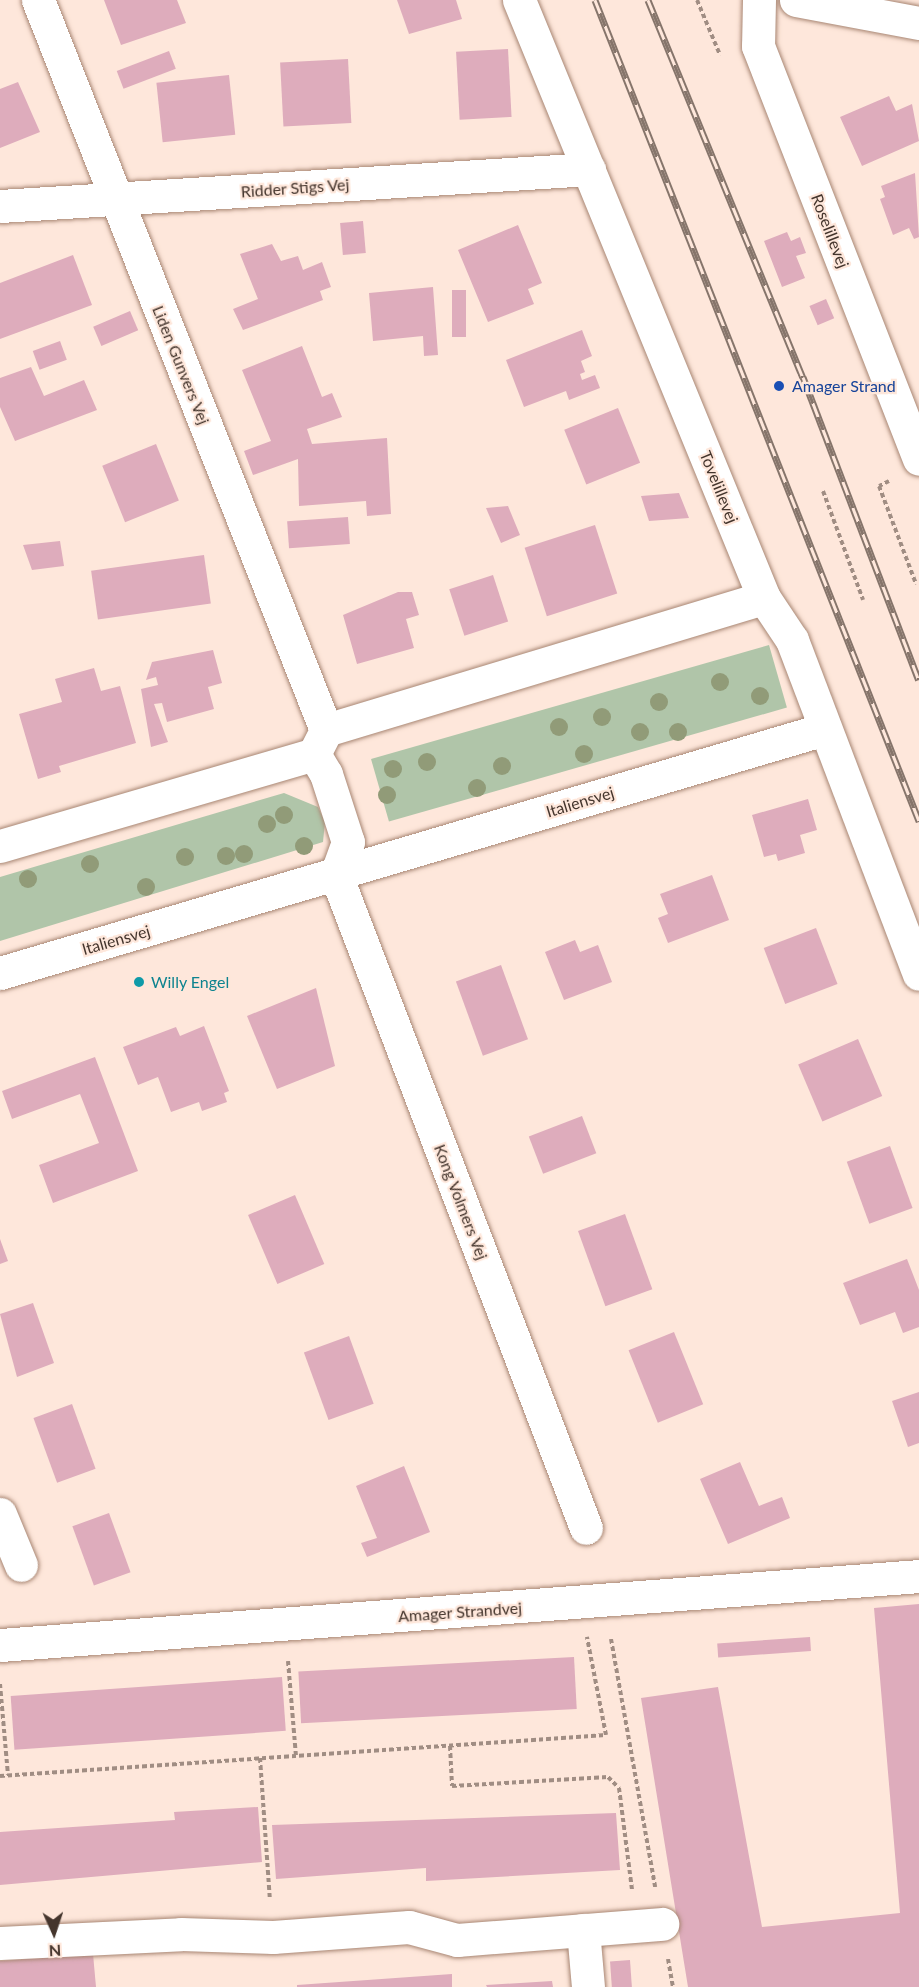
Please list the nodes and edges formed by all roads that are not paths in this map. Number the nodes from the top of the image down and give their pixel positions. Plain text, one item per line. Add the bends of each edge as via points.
1 (38, 0) edge
2 (519, 0) edge
3 (759, 0) edge
4 (796, 0) edge
5 (919, 23) edge
6 (589, 169) junction
7 (116, 199) junction
8 (0, 206) edge
9 (919, 459) edge
10 (764, 598) junction
11 (825, 729) junction
12 (320, 742) junction
13 (0, 846) edge
14 (336, 876) junction
15 (0, 973) edge
16 (919, 974) edge
17 (0, 1514) edge
18 (586, 1528) dead end
19 (21, 1565) dead end
20 (919, 1576) edge
21 (0, 1645) edge
22 (662, 1924) road end
23 (583, 1930) junction
24 (0, 1943) edge
25 (588, 1987) edge

1 - 7 street, Liden Gunvers Vej
2 - 6 street, Tovelillevej
3 - 9 street, Roselillevej via 758,46
4 - 5 street
6 - 7 street, Ridder Stigs Vej
6 - 10 street, Tovelillevej
7 - 8 street, Ridder Stigs Vej
7 - 12 street, Liden Gunvers Vej
10 - 11 street, Tovelillevej via 792,640
10 - 12 street
11 - 14 street, Italiensvej
11 - 16 street, Tovelillevej
12 - 13 street
12 - 14 street via 348,842
14 - 15 street, Italiensvej
14 - 18 street, Kong Volmers Vej
17 - 19 street
20 - 21 street, Amager Strandvej
22 - 23 street
23 - 24 street via 457,1940 409,1927 273,1937 181,1934
23 - 25 street

